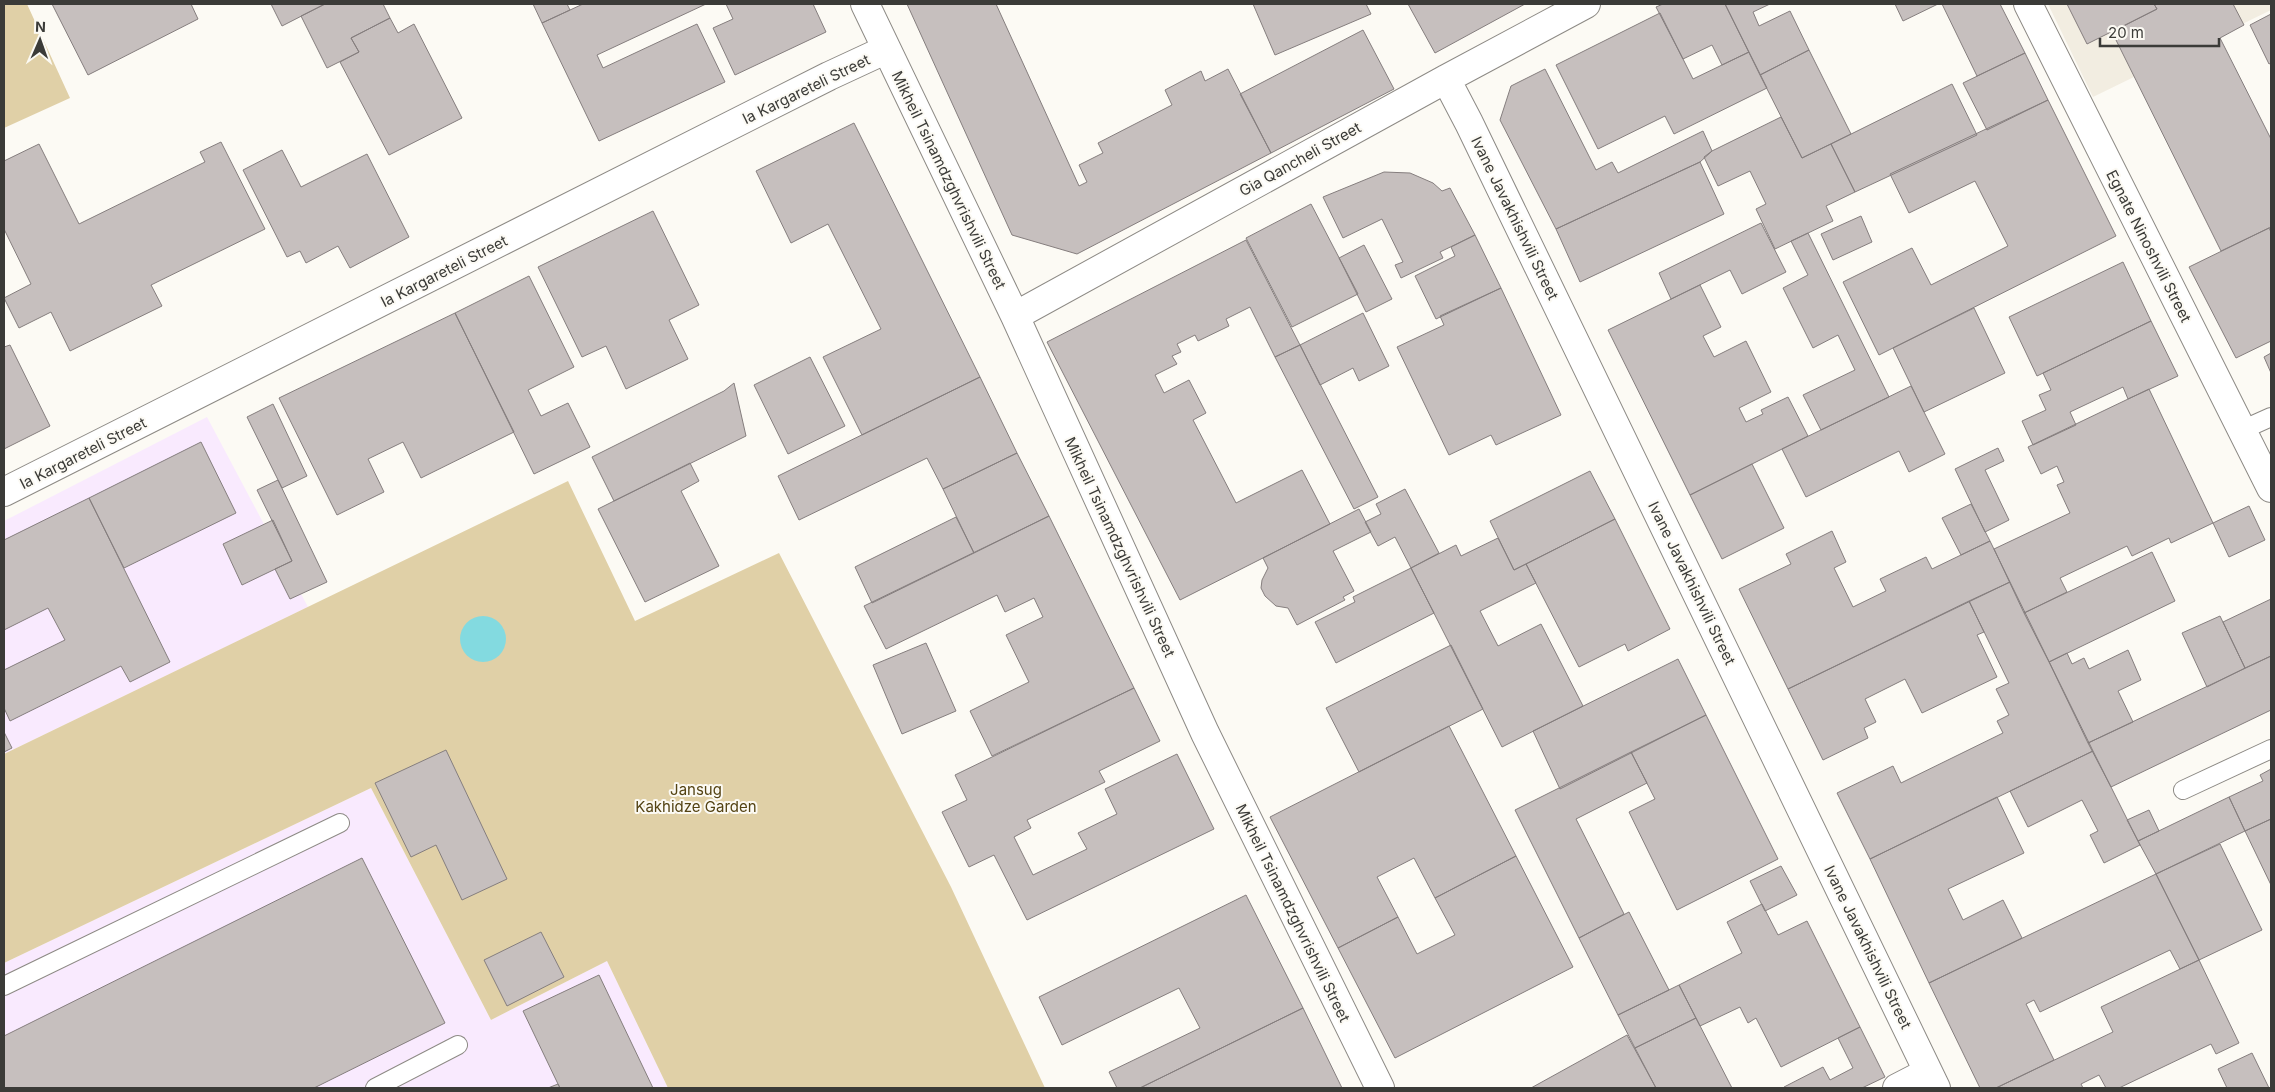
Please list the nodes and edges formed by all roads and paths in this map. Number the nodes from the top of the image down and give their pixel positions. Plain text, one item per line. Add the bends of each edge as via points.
1 (865, 4) edge
2 (1586, 4) edge
3 (2028, 4) edge
4 (885, 50) junction
5 (1446, 78) junction
6 (1015, 316) junction
7 (2271, 417) edge
8 (2242, 430) junction
9 (2271, 488) edge
10 (4, 492) edge
11 (2271, 749) edge
12 (2184, 790) dead end
13 (340, 823) dead end
14 (4, 986) edge
15 (458, 1046) dead end
16 (1932, 1080) edge
17 (375, 1088) edge
18 (1380, 1088) edge
19 (1897, 1088) edge

1 - 4 street, Mikheil Tsinamdzghvrishvili Street
2 - 5 street, Gia Qancheli Street
3 - 8 street, Egnate Ninoshvili Street
4 - 6 street, Mikheil Tsinamdzghvrishvili Street
4 - 10 street, Ia Kargareteli Street
5 - 6 street, Gia Qancheli Street
5 - 16 street, Ivane Javakhishvili Street
6 - 18 street, Mikheil Tsinamdzghvrishvili Street via 1205,733
7 - 8 lane
8 - 9 street, Egnate Ninoshvili Street
11 - 12 lane
13 - 14 lane
15 - 17 lane
16 - 19 street

